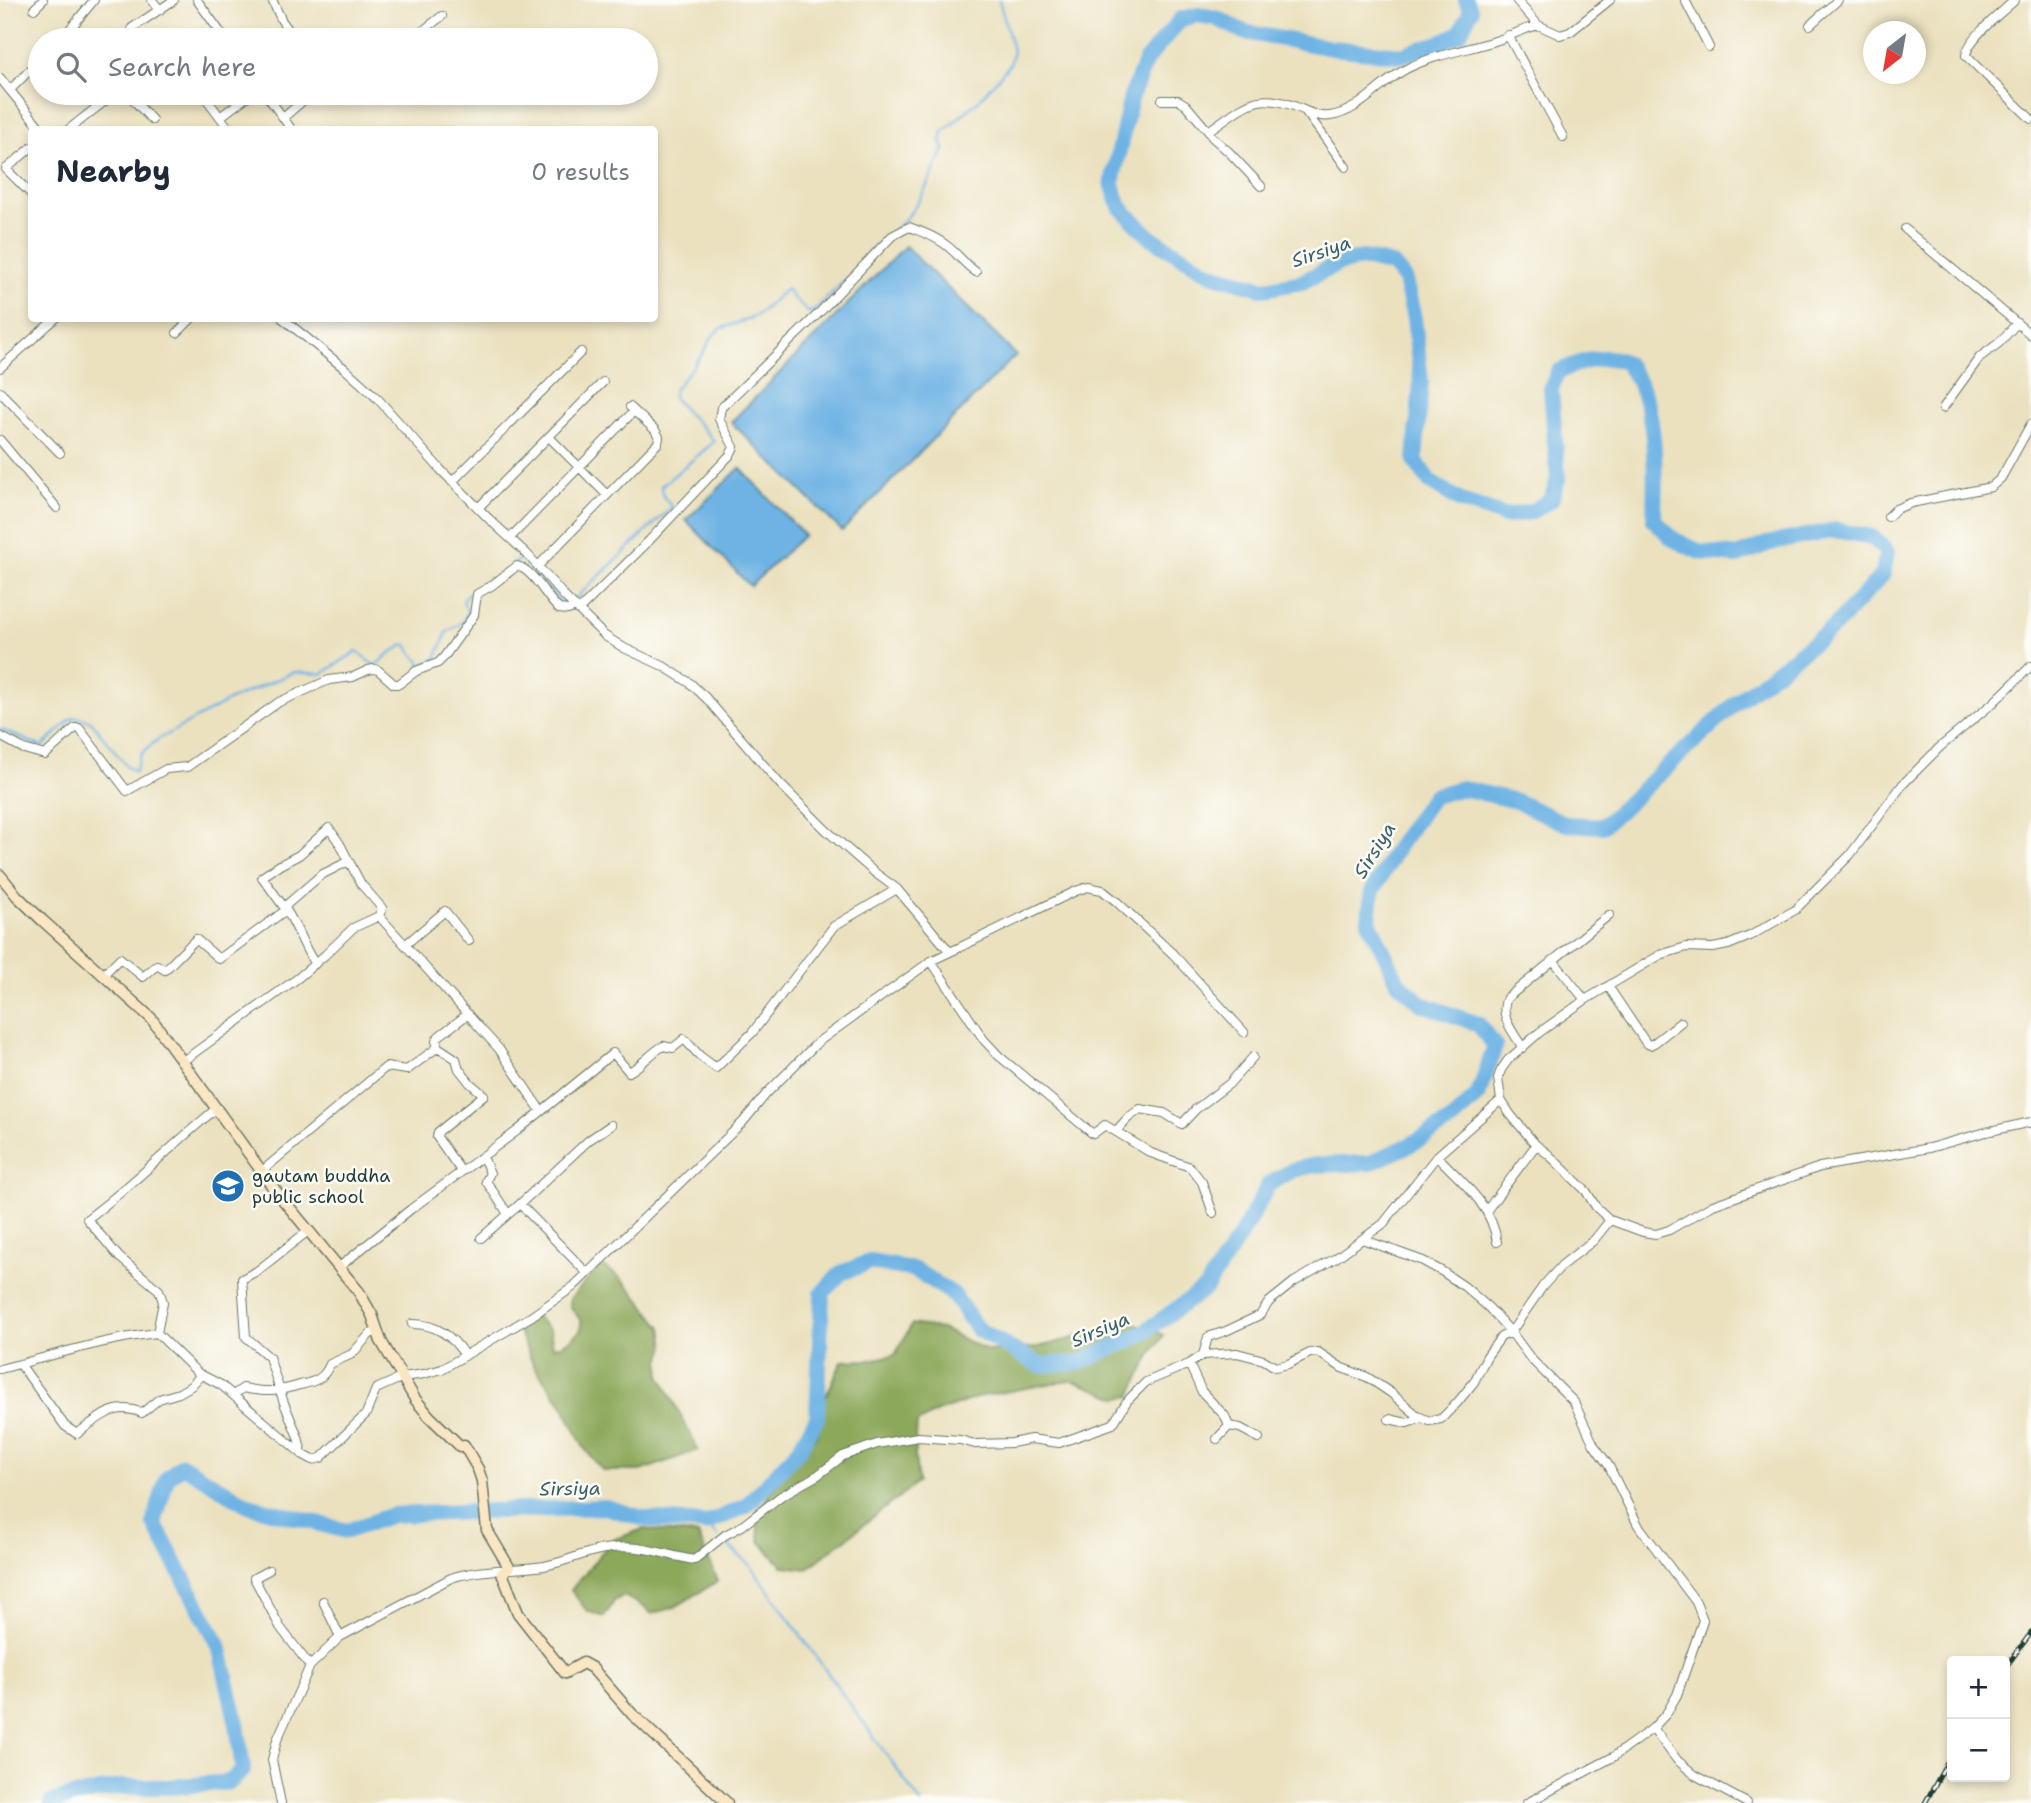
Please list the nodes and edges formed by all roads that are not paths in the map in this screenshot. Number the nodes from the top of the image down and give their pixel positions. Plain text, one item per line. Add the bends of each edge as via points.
1 (43, 0) edge
2 (94, 0) edge
3 (152, 0) edge
4 (174, 0) edge
5 (197, 0) edge
6 (272, 0) edge
7 (1610, 0) edge
8 (1685, 0) edge
9 (1838, 0) edge
10 (2015, 0) edge
11 (1517, 1) edge
12 (34, 9) dead end
13 (160, 10) junction
14 (442, 16) dead end
15 (1538, 25) junction
16 (1810, 25) dead end
17 (72, 28) edge
18 (133, 28) edge
19 (217, 28) edge
20 (287, 28) edge
21 (426, 28) edge
22 (1508, 35) junction
23 (1709, 47) dead end
24 (28, 72) edge
25 (0, 78) edge
26 (10, 90) junction
27 (1162, 100) dead end
28 (100, 105) edge
29 (138, 105) edge
30 (211, 105) edge
31 (236, 105) edge
32 (274, 105) edge
33 (298, 105) edge
34 (1304, 110) junction
35 (220, 117) junction
36 (283, 118) junction
37 (2031, 119) edge
38 (152, 120) dead end
39 (40, 126) edge
40 (73, 126) edge
41 (227, 126) edge
42 (289, 126) edge
43 (1208, 131) junction
44 (1563, 137) dead end
45 (28, 150) edge
46 (1346, 167) dead end
47 (3, 170) edge
48 (1261, 186) dead end
49 (28, 192) edge
50 (1905, 229) dead end
51 (976, 272) dead end
52 (52, 322) edge
53 (188, 322) edge
54 (287, 322) edge
55 (2017, 323) junction
56 (177, 333) dead end
57 (2031, 335) edge
58 (581, 352) dead end
59 (0, 368) edge
60 (603, 382) dead end
61 (0, 392) edge
62 (1943, 408) dead end
63 (2031, 424) edge
64 (549, 437) junction
65 (0, 440) edge
66 (60, 453) dead end
67 (580, 467) junction
68 (452, 481) junction
69 (607, 495) junction
70 (57, 508) dead end
71 (478, 508) junction
72 (1888, 517) dead end
73 (510, 538) junction
74 (538, 566) junction
75 (573, 605) junction
76 (2031, 666) edge
77 (0, 736) edge
78 (349, 861) junction
79 (0, 874) edge
80 (897, 889) junction
81 (285, 908) junction
82 (1609, 915) dead end
83 (379, 916) junction
84 (469, 941) dead end
85 (405, 945) junction
86 (950, 952) junction
87 (1553, 960) junction
88 (931, 961) junction
89 (315, 964) junction
90 (103, 975) junction
91 (1608, 986) junction
92 (1585, 1000) junction
93 (468, 1014) junction
94 (1681, 1022) dead end
95 (1244, 1032) dead end
96 (438, 1046) junction
97 (1523, 1048) junction
98 (1253, 1057) dead end
99 (183, 1060) junction
100 (1501, 1100) junction
101 (217, 1108) junction
102 (541, 1111) junction
103 (2031, 1122) edge
104 (611, 1125) dead end
105 (1116, 1131) junction
106 (1536, 1145) junction
107 (1437, 1156) junction
108 (483, 1157) junction
109 (262, 1171) junction
110 (461, 1171) junction
111 (520, 1204) junction
112 (1487, 1210) junction
113 (1213, 1213) dead end
114 (508, 1214) junction
115 (1610, 1220) junction
116 (308, 1231) junction
117 (481, 1238) dead end
118 (1362, 1239) junction
119 (1497, 1242) dead end
120 (338, 1268) junction
121 (587, 1273) junction
122 (412, 1324) dead end
123 (377, 1331) junction
124 (1511, 1332) junction
125 (157, 1333) junction
126 (1203, 1355) junction
127 (465, 1356) junction
128 (20, 1364) junction
129 (1189, 1364) junction
130 (0, 1369) edge
131 (201, 1374) junction
132 (403, 1377) junction
133 (280, 1392) junction
134 (233, 1395) junction
135 (1422, 1418) junction
136 (1389, 1419) dead end
137 (1229, 1426) junction
138 (1259, 1438) dead end
139 (1217, 1439) dead end
140 (302, 1454) junction
141 (509, 1567) junction
142 (269, 1570) dead end
143 (323, 1601) dead end
144 (340, 1637) junction
145 (310, 1666) junction
146 (1653, 1728) junction
147 (281, 1803) edge
148 (727, 1803) edge
149 (1527, 1803) edge
150 (1747, 1803) edge

1 - 12 street
2 - 17 street
3 - 13 street
4 - 13 street
5 - 19 street
6 - 20 street
7 - 15 street via 1565,34
8 - 23 street
9 - 16 street
10 - 37 street via 1967,48 1966,56
11 - 15 street
13 - 18 street
14 - 21 street
15 - 22 street
22 - 34 street via 1406,69 1349,110 1328,117
22 - 44 street
24 - 26 street
25 - 26 street
26 - 39 street
27 - 43 street via 1186,105
28 - 40 street
29 - 38 street
30 - 35 street
31 - 35 street
32 - 36 street
33 - 36 street
34 - 43 street via 1264,99 1253,101
34 - 46 street
35 - 41 street
36 - 42 street
43 - 48 street
45 - 47 street
47 - 49 street
50 - 55 street
51 - 75 street via 933,236 909,227 891,236 721,408 719,419 734,447 730,455 644,546
52 - 59 street
53 - 56 street
54 - 68 street via 378,399
55 - 57 street
55 - 62 street via 1980,358
58 - 68 street
60 - 64 street
61 - 66 street
63 - 72 street via 2006,471 1991,487 1911,503
64 - 67 street
64 - 71 street
65 - 70 street
67 - 69 street
67 - 69 street via 632,409 655,430 658,443
67 - 73 street
68 - 71 street
69 - 74 street
71 - 73 street
73 - 74 street
74 - 75 street
75 - 77 street via 559,609 517,566 477,594 474,615 439,663 416,671 399,684 374,669 329,680 279,702 187,767 166,769 127,791 79,728 45,755
75 - 80 street via 605,636 690,683 826,830
76 - 91 street via 1903,785 1850,855 1795,910 1728,944 1686,947 1660,955
78 - 81 street via 321,875
78 - 81 street via 329,828 299,855 279,864 262,877
78 - 83 street via 382,908
79 - 90 street via 17,896
80 - 86 street
80 - 102 street via 834,926 752,1033 716,1068 684,1039 673,1048 657,1049 629,1072 612,1053
81 - 89 street
81 - 90 street via 219,959 196,939 165,970 157,965 143,977 120,958
82 - 87 street
83 - 85 street
83 - 89 street via 353,928
84 - 85 street via 445,911
85 - 93 street
86 - 88 street
86 - 95 street via 1076,891 1088,887 1102,890 1173,954
87 - 92 street
87 - 97 street via 1516,989 1504,1005 1503,1013
88 - 105 street via 999,1056 1093,1134 1105,1125
88 - 121 street via 818,1042 743,1122
89 - 99 street
90 - 99 street via 151,1018
91 - 92 street
91 - 94 street via 1650,1045
92 - 97 street
93 - 96 street via 439,1036
93 - 102 street via 499,1049
96 - 109 street via 407,1070 386,1067
96 - 110 street via 456,1059 459,1069 484,1095 438,1132
97 - 100 street via 1501,1069
98 - 105 street via 1182,1124 1164,1113 1140,1109
99 - 101 street
100 - 106 street
100 - 107 street
101 - 109 street
101 - 125 street via 88,1219 119,1257 159,1290 163,1302
102 - 108 street
103 - 115 street via 1929,1148 1821,1167 1713,1205 1656,1234
104 - 111 street
105 - 113 street via 1151,1153 1190,1167 1202,1182
106 - 112 street
106 - 115 street
107 - 112 street
107 - 118 street via 1383,1224
108 - 110 street
108 - 114 street via 490,1172 486,1181
109 - 116 street
110 - 120 street
111 - 114 street
111 - 121 street
112 - 119 street
114 - 117 street
115 - 124 street via 1543,1286
116 - 120 street
116 - 133 street via 242,1279 246,1337 269,1357
118 - 124 street via 1443,1272
118 - 126 street via 1294,1282 1260,1315 1208,1337
120 - 123 street via 359,1293
121 - 127 street via 532,1316
122 - 127 street via 436,1328
123 - 132 street
123 - 133 street via 352,1354 330,1364 318,1380
124 - 135 street via 1501,1337 1474,1382 1441,1419
124 - 146 street via 1574,1402 1638,1525 1696,1602 1703,1620 1677,1695
125 - 128 street via 82,1346
125 - 131 street
126 - 129 street
126 - 135 street via 1237,1353 1275,1367 1318,1352 1367,1377
127 - 132 street via 442,1369
128 - 130 street
128 - 131 street via 65,1426 77,1434 101,1415 130,1408 142,1413 159,1399 191,1386
129 - 137 street via 1202,1392
129 - 141 street via 1146,1382 1113,1424 1059,1443 1031,1439 975,1444 918,1437 843,1456 694,1560 630,1547 581,1554 557,1564
131 - 134 street
132 - 140 street via 376,1389 366,1414 321,1458 313,1460
132 - 141 street via 415,1399 464,1446 478,1469 487,1530
133 - 134 street via 243,1388
133 - 140 street
134 - 140 street
135 - 136 street via 1406,1423
137 - 138 street
137 - 139 street
141 - 144 street via 451,1578
141 - 148 street via 502,1573 518,1613 565,1673 583,1663 592,1668 632,1714
142 - 145 street via 254,1578 280,1627
143 - 144 street
144 - 145 street
145 - 147 street via 272,1760
146 - 149 street via 1613,1757
146 - 150 street via 1676,1760

